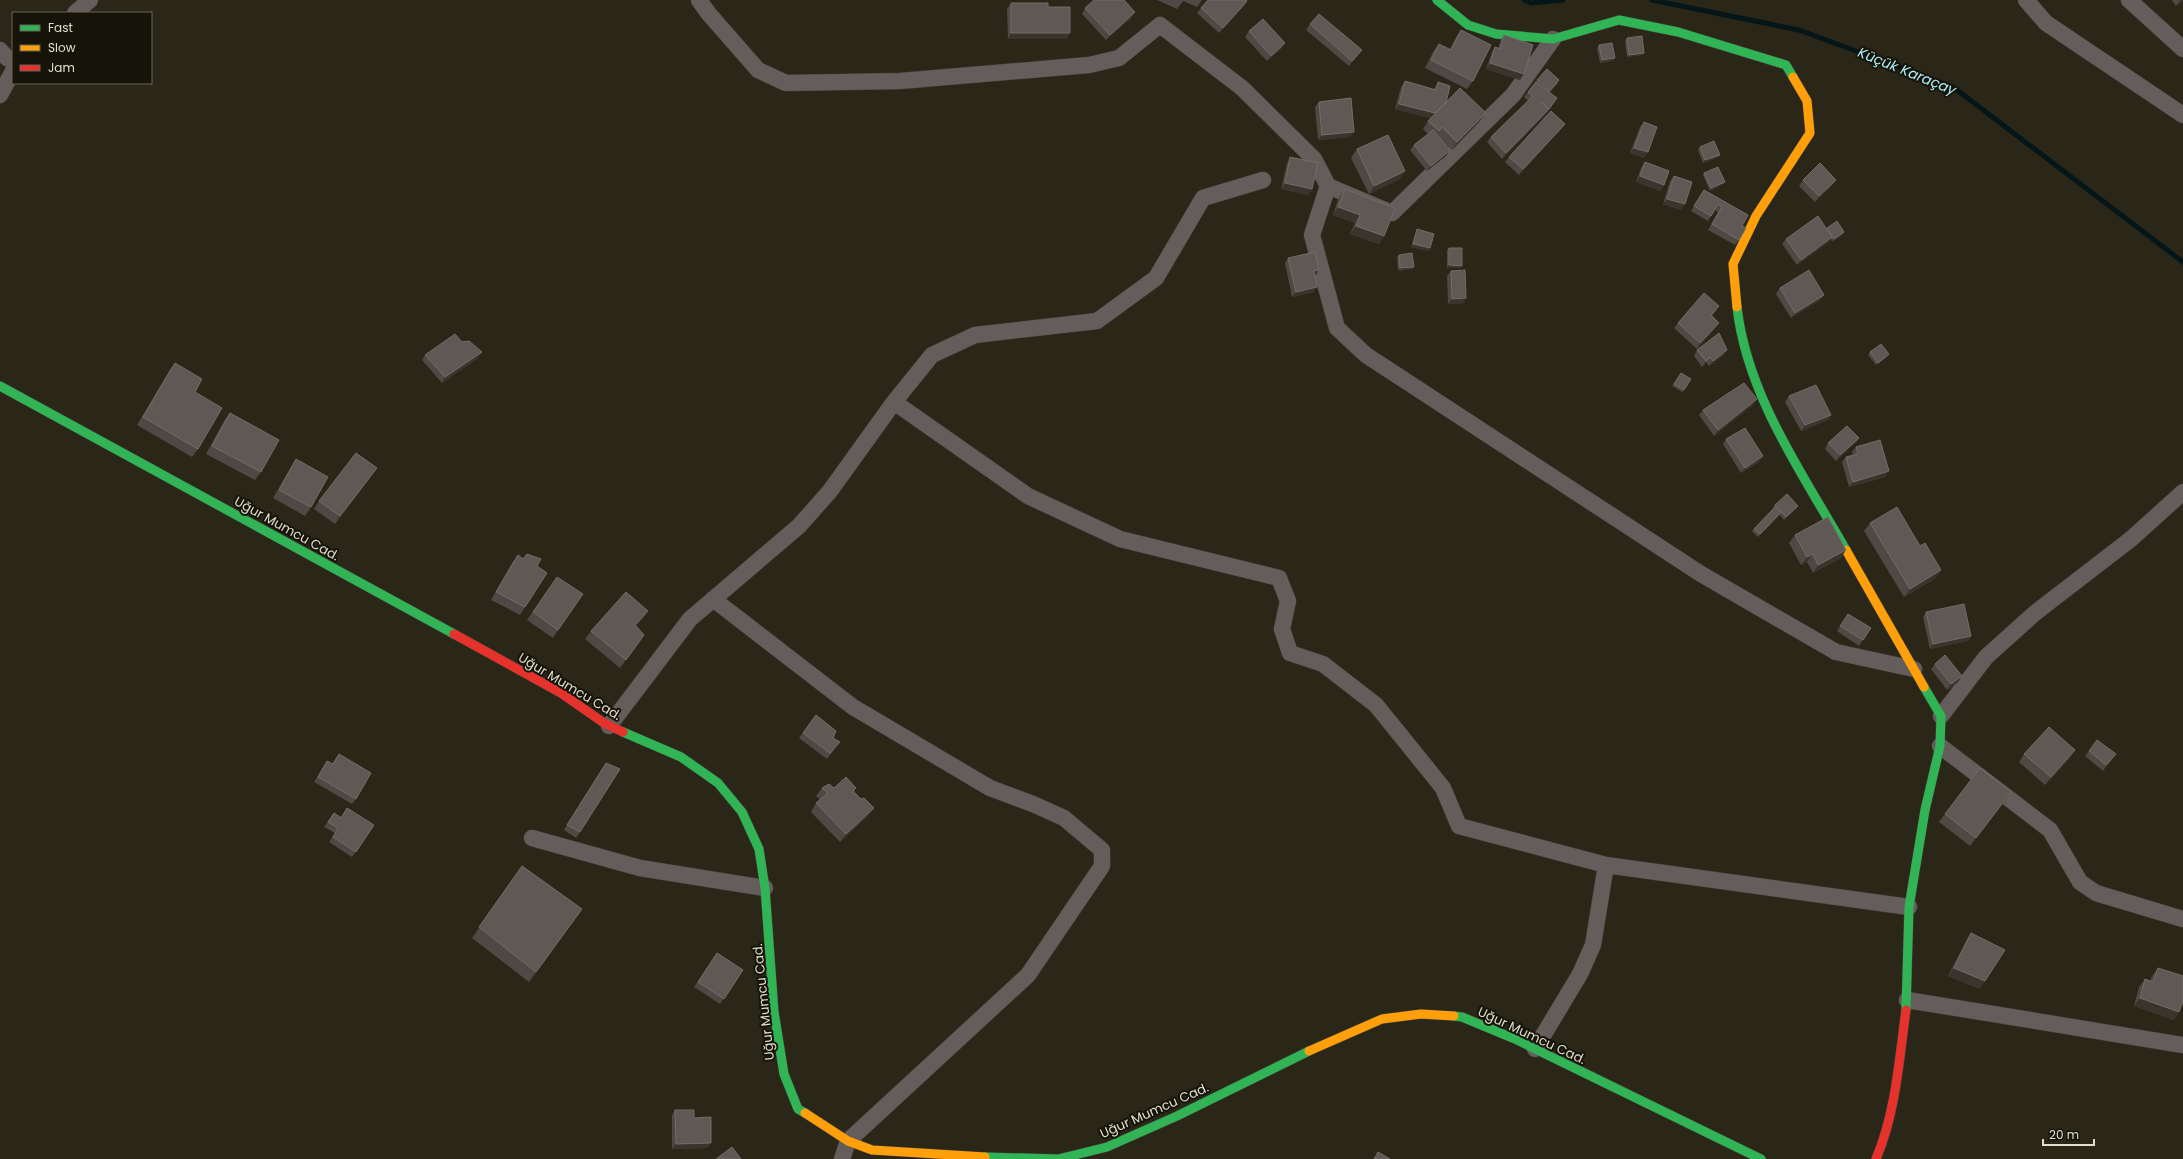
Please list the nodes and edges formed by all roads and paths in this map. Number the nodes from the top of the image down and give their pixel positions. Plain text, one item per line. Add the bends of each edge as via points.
1 (90, 0) edge
2 (699, 0) edge
3 (1438, 0) edge
4 (2026, 0) edge
5 (2129, 0) edge
6 (76, 12) edge
7 (1553, 38) junction
8 (2183, 49) edge
9 (0, 50) edge
10 (12, 60) edge
11 (12, 73) edge
12 (0, 95) edge
13 (2183, 115) edge
14 (1263, 180) dead end
15 (1328, 186) junction
16 (0, 386) edge
17 (894, 402) junction
18 (2183, 492) edge
19 (713, 599) junction
20 (1914, 669) junction
21 (1940, 716) junction
22 (609, 726) junction
23 (1940, 746) junction
24 (532, 838) dead end
25 (1606, 864) junction
26 (765, 888) junction
27 (1909, 908) junction
28 (2183, 919) edge
29 (1907, 1000) junction
30 (2183, 1045) edge
31 (1535, 1049) junction
32 (848, 1141) junction
33 (842, 1159) edge
34 (1761, 1159) edge
35 (1876, 1159) edge

1 - 6 street
2 - 15 street via 758,70 786,83 900,81 1089,66 1119,58 1160,25 1242,88 1314,159
3 - 7 street via 1468,25 1496,34
4 - 13 street via 2046,22
5 - 8 street
7 - 15 street via 1513,95 1392,213
7 - 20 street via 1619,20 1678,32 1786,65 1807,101 1810,133 1756,216 1732,264 1740,331 1767,410
9 - 10 street
11 - 12 street
14 - 17 street via 1203,198 1156,278 1097,321 975,334 932,355
15 - 20 street via 1312,235 1337,328 1366,355 1701,574 1836,652
16 - 22 street, Uğur Mumcu Cad. via 561,693
17 - 19 street via 830,491 799,526
17 - 25 street via 1028,496 1113,535 1279,578 1288,600 1282,629 1290,653 1322,664 1376,705 1443,788 1459,826
18 - 21 street via 2130,538 2035,613 1986,658
19 - 22 street via 690,619
19 - 32 street via 853,707 990,788 1064,818 1102,850 1102,866 1028,974
20 - 21 street
21 - 23 street
22 - 26 street, Uğur Mumcu Cad. via 681,757 718,783 742,812 759,849
23 - 27 street via 1925,810
23 - 28 street via 2050,830 2080,882 2096,893
24 - 26 street via 640,868
25 - 27 street
25 - 31 street via 1593,945 1580,974
26 - 32 street, Uğur Mumcu Cad. via 774,1012 784,1074 798,1110
27 - 29 street
29 - 30 street
29 - 35 street via 1894,1100
31 - 32 street, Uğur Mumcu Cad. via 1462,1017 1421,1014 1382,1019 1325,1043 1107,1147 1058,1159 872,1150
31 - 34 street, Uğur Mumcu Cad.
32 - 33 street

